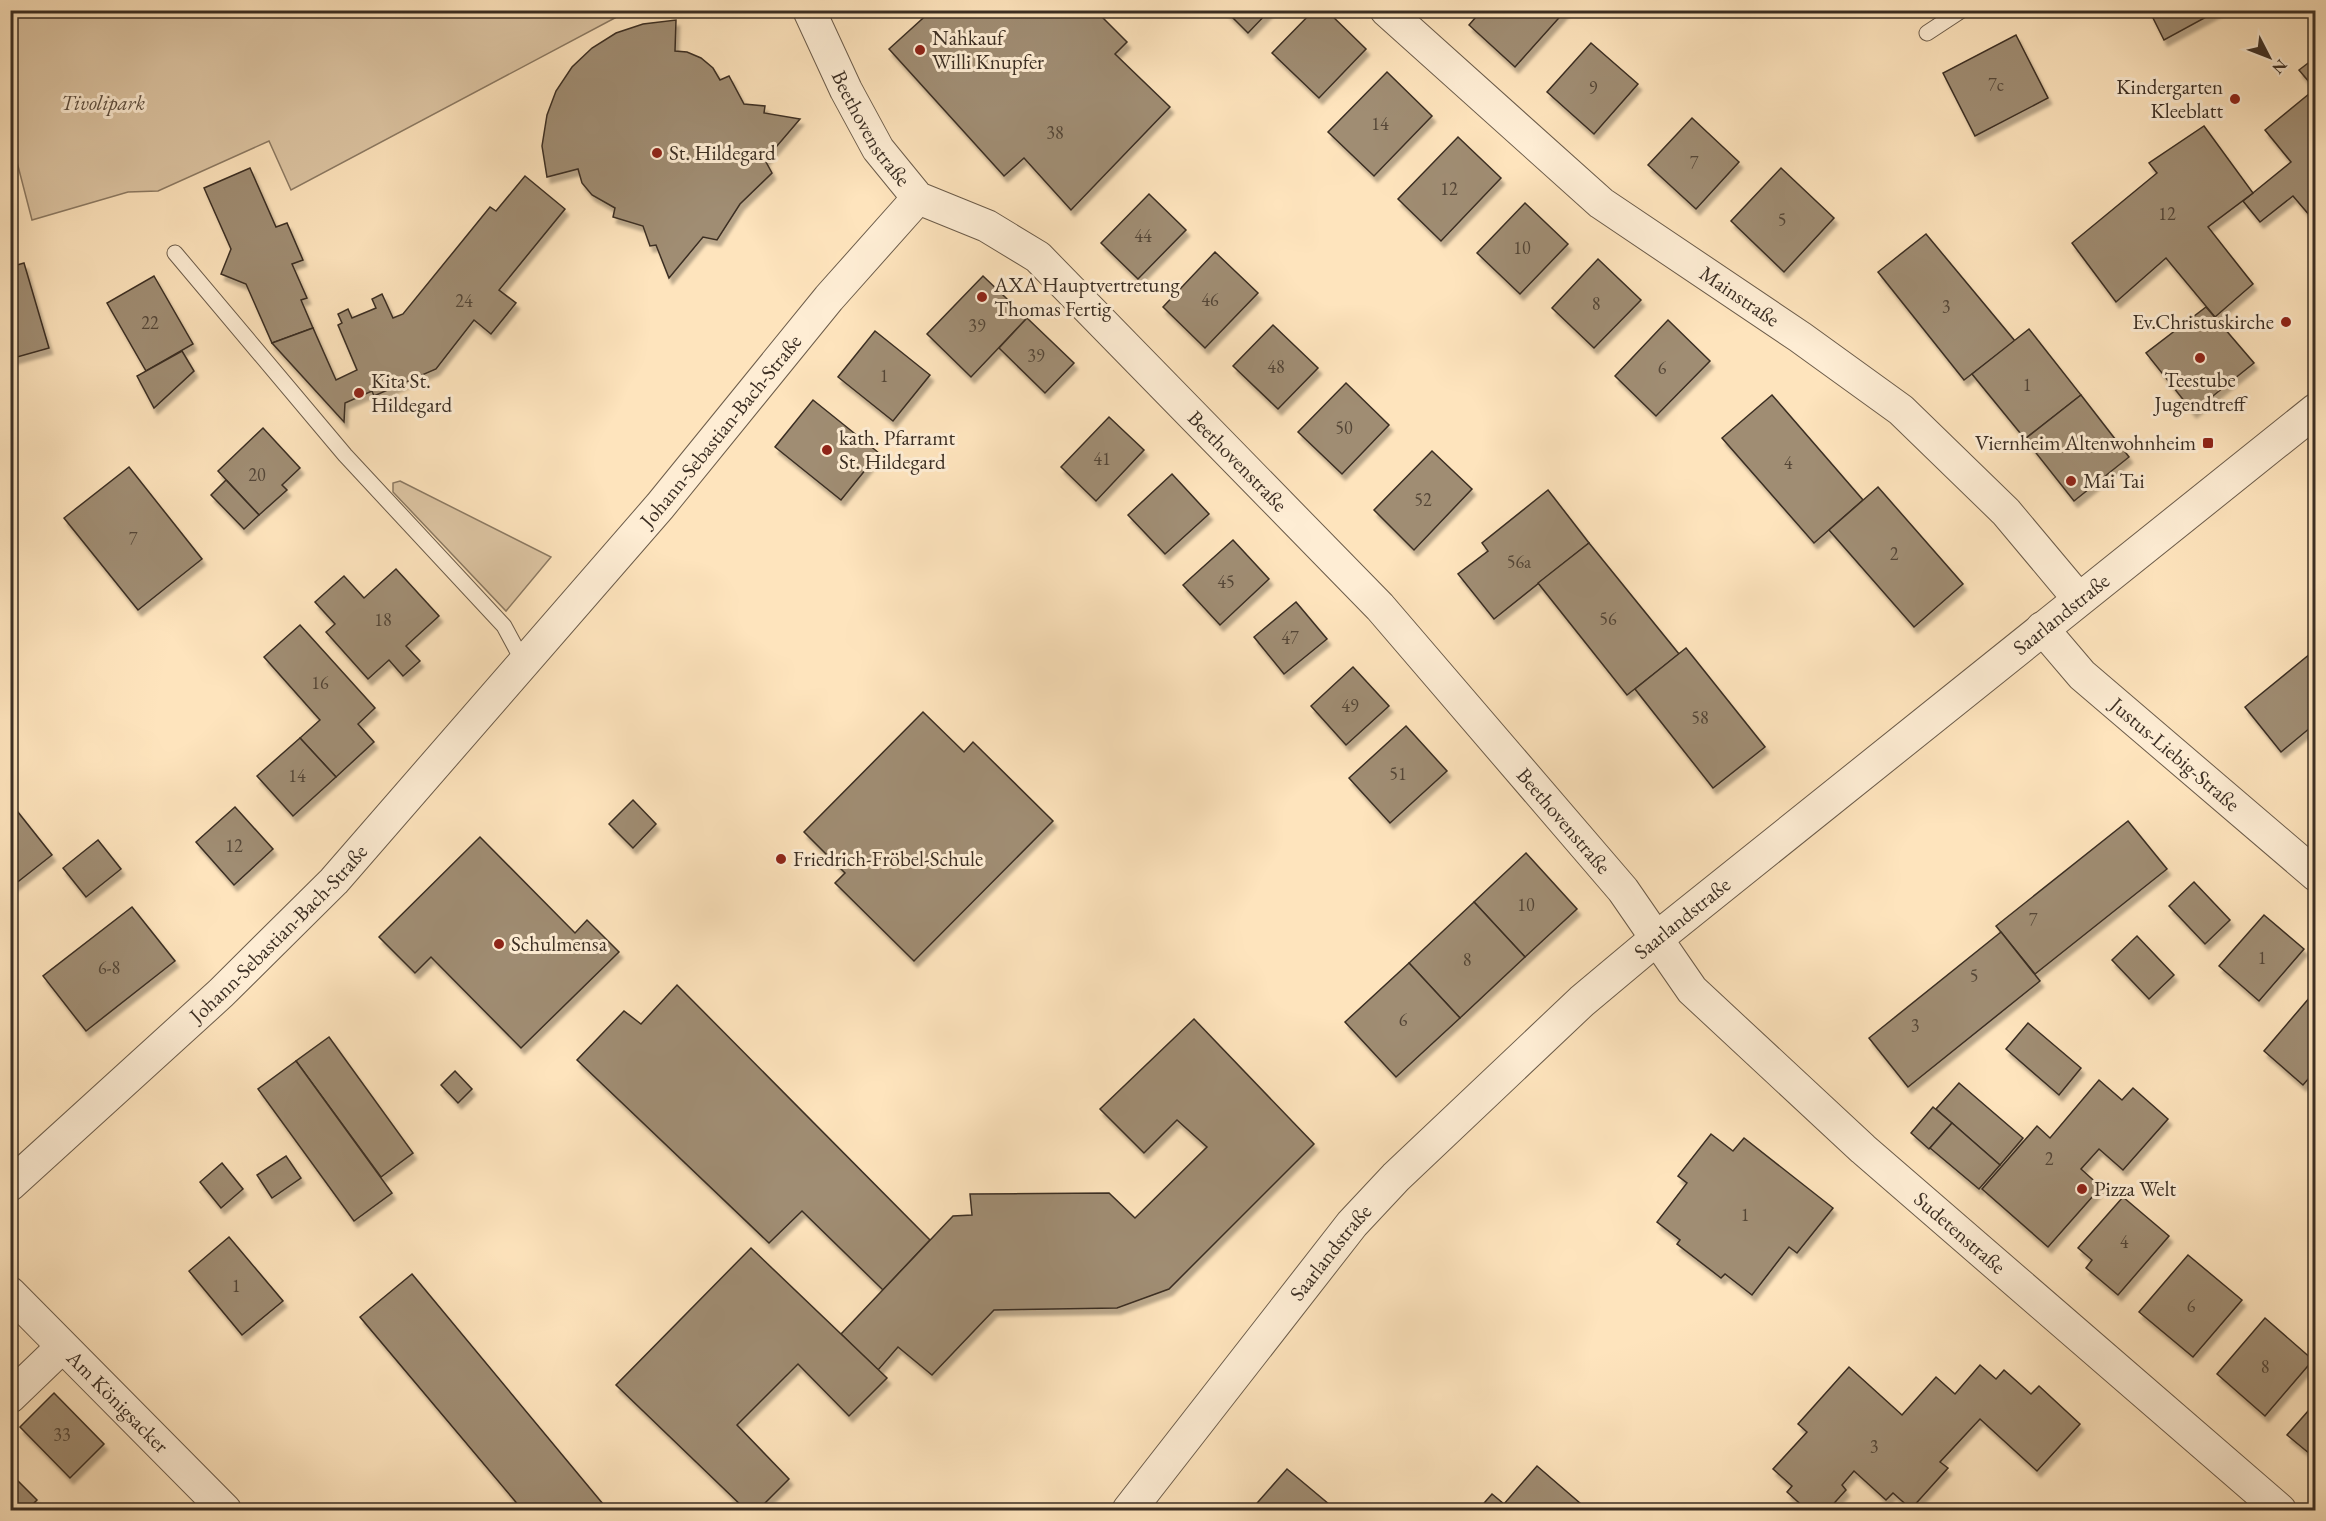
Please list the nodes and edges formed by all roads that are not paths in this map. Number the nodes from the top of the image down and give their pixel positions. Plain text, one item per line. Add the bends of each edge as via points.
1 (1962, 10) edge
2 (815, 13) edge
3 (1396, 14) edge
4 (1927, 33) dead end
5 (918, 198) junction
6 (175, 253) dead end
7 (2316, 410) edge
8 (2078, 598) junction
9 (2042, 628) junction
10 (524, 663) junction
11 (2316, 875) edge
12 (1656, 939) junction
13 (10, 1185) edge
14 (10, 1293) edge
15 (62, 1347) junction
16 (10, 1397) edge
17 (225, 1510) edge
18 (1128, 1510) edge
19 (2280, 1510) edge

1 - 4 lane
2 - 5 street, Beethovenstraße via 846,90 879,149
3 - 8 street, Mainstraße via 1601,203 1901,410 2006,512
5 - 10 street, Johann-Sebastian-Bach-Straße via 829,298 660,506
5 - 12 street, Beethovenstraße via 987,226 1038,257 1380,607 1623,890
6 - 10 lane via 345,455 504,626
7 - 8 street, Saarlandstraße
8 - 9 street, Saarlandstraße
9 - 11 street, Justus-Liebig-Straße via 2082,675
9 - 12 street, Saarlandstraße
10 - 13 street, Johann-Sebastian-Bach-Straße via 333,881 221,993
12 - 18 street, Saarlandstraße via 1582,1001 1388,1184 1352,1224
12 - 19 street, Sudetenstraße via 1692,990 1863,1149
14 - 15 street, Am Königsacker
15 - 16 street
15 - 17 street, Am Königsacker

